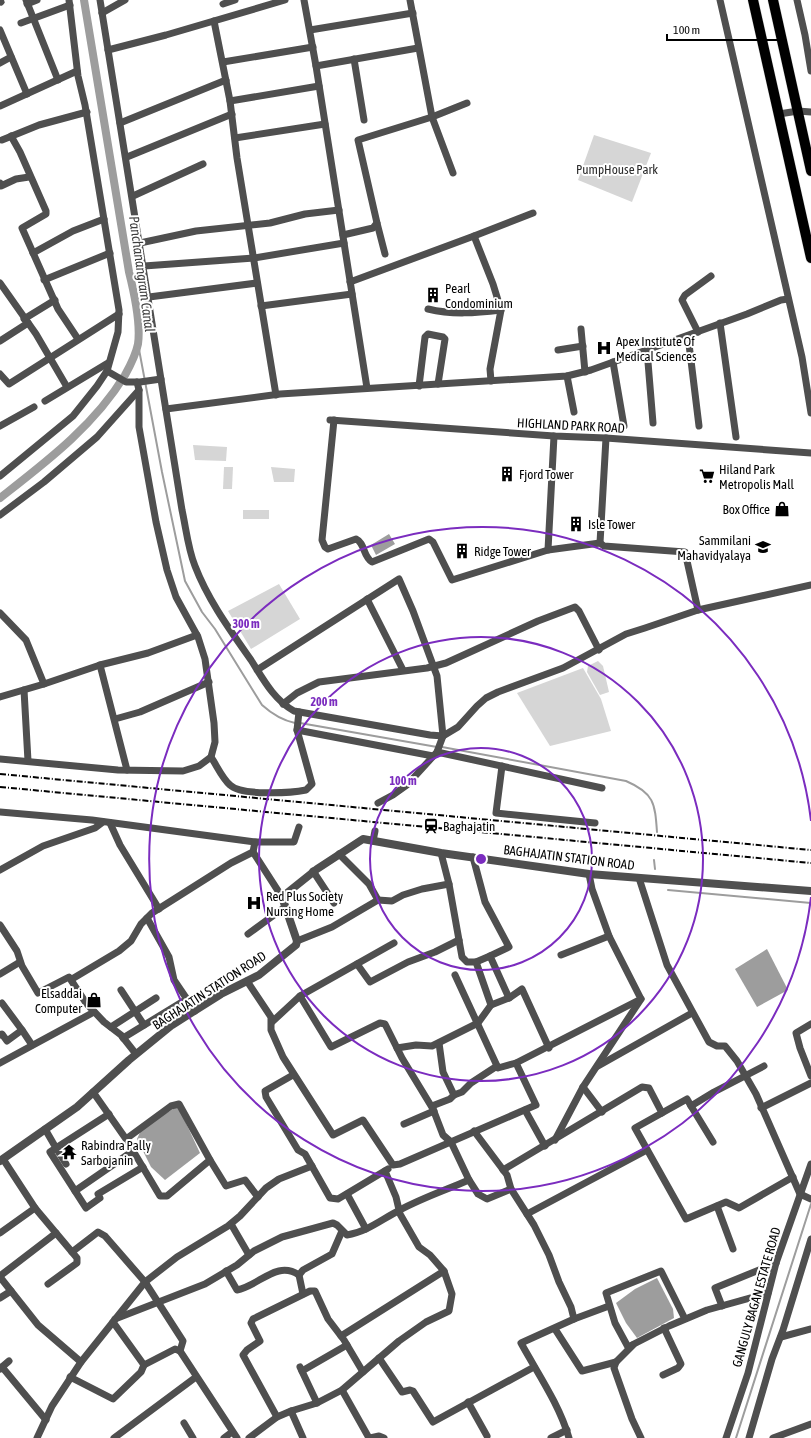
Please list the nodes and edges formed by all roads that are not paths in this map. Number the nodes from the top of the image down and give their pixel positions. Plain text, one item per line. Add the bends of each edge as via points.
1 (37, 0) edge
2 (100, 0) edge
3 (125, 0) edge
4 (235, 0) edge
5 (285, 0) edge
6 (304, 0) edge
7 (410, 0) edge
8 (720, 0) edge
9 (753, 0) edge
10 (773, 0) edge
11 (796, 0) edge
12 (26, 2) edge
13 (69, 3) edge
14 (262, 3) edge
15 (223, 4) dead end
16 (102, 13) junction
17 (413, 13) junction
18 (34, 18) junction
19 (214, 21) junction
20 (21, 23) dead end
21 (0, 30) edge
22 (310, 30) junction
23 (313, 47) junction
24 (418, 48) junction
25 (108, 50) junction
26 (11, 57) junction
27 (354, 59) junction
28 (223, 62) junction
29 (0, 63) edge
30 (316, 66) junction
31 (811, 71) edge
32 (77, 72) junction
33 (58, 80) junction
34 (226, 80) junction
35 (319, 86) junction
36 (26, 94) junction
37 (230, 101) junction
38 (467, 103) dead end
39 (0, 106) edge
40 (798, 111) junction
41 (86, 112) junction
42 (811, 112) edge
43 (232, 114) junction
44 (779, 114) junction
45 (432, 117) junction
46 (364, 120) dead end
47 (120, 123) junction
48 (325, 124) junction
49 (11, 136) junction
50 (235, 138) junction
51 (2, 140) dead end
52 (127, 157) junction
53 (203, 164) dead end
54 (811, 171) edge
55 (453, 173) dead end
56 (30, 177) junction
57 (0, 184) edge
58 (133, 196) junction
59 (339, 210) junction
60 (533, 213) dead end
61 (104, 219) junction
62 (377, 223) junction
63 (248, 225) junction
64 (343, 235) junction
65 (474, 236) junction
66 (140, 243) junction
67 (344, 244) junction
68 (33, 253) junction
69 (110, 253) junction
70 (385, 254) dead end
71 (254, 258) junction
72 (811, 258) edge
73 (144, 266) junction
74 (711, 276) dead end
75 (44, 280) junction
76 (350, 282) junction
77 (257, 283) junction
78 (1, 288) edge
79 (352, 294) junction
80 (148, 297) junction
81 (55, 300) junction
82 (788, 300) junction
83 (261, 306) junction
84 (428, 309) dead end
85 (501, 310) junction
86 (119, 314) junction
87 (26, 321) junction
88 (720, 323) junction
89 (581, 328) dead end
90 (698, 332) junction
91 (688, 336) junction
92 (78, 339) junction
93 (0, 341) edge
94 (583, 346) junction
95 (558, 350) dead end
96 (647, 350) junction
97 (50, 357) junction
98 (613, 362) junction
99 (108, 363) junction
100 (110, 372) junction
101 (585, 372) junction
102 (0, 374) edge
103 (567, 376) junction
104 (157, 380) junction
105 (491, 381) junction
106 (139, 382) junction
107 (438, 384) junction
108 (419, 386) junction
109 (67, 387) junction
110 (367, 388) junction
111 (139, 390) junction
112 (276, 395) junction
113 (45, 401) dead end
114 (34, 407) dead end
115 (166, 409) junction
116 (574, 412) dead end
117 (811, 413) edge
118 (653, 423) dead end
119 (0, 426) edge
120 (624, 426) dead end
121 (699, 426) dead end
122 (554, 436) junction
123 (736, 437) dead end
124 (606, 438) junction
125 (811, 453) edge
126 (0, 476) edge
127 (0, 515) edge
128 (600, 543) junction
129 (548, 550) junction
130 (811, 585) edge
131 (367, 599) junction
132 (698, 610) junction
133 (0, 613) edge
134 (197, 635) junction
135 (599, 650) junction
136 (100, 665) junction
137 (434, 666) junction
138 (257, 670) junction
139 (403, 670) junction
140 (209, 682) junction
141 (44, 684) junction
142 (24, 690) junction
143 (0, 696) edge
144 (283, 704) junction
145 (299, 714) junction
146 (115, 719) junction
147 (297, 730) junction
148 (443, 736) junction
149 (435, 754) junction
150 (0, 759) edge
151 (213, 760) junction
152 (28, 761) junction
153 (502, 766) junction
154 (127, 770) junction
155 (602, 788) dead end
156 (378, 803) dead end
157 (0, 812) edge
158 (107, 822) junction
159 (595, 822) dead end
160 (298, 827) dead end
161 (375, 831) dead end
162 (373, 840) junction
163 (255, 842) junction
164 (253, 852) junction
165 (442, 853) junction
166 (339, 854) junction
167 (473, 857) junction
168 (0, 870) edge
169 (313, 872) junction
170 (589, 874) junction
171 (639, 878) junction
172 (450, 884) junction
173 (811, 891) edge
174 (282, 897) junction
175 (378, 900) junction
176 (334, 903) dead end
177 (285, 907) junction
178 (158, 909) junction
179 (147, 918) junction
180 (0, 925) edge
181 (248, 934) dead end
182 (609, 936) junction
183 (459, 940) junction
184 (297, 942) junction
185 (394, 942) dead end
186 (561, 955) dead end
187 (490, 956) junction
188 (20, 962) junction
189 (476, 962) junction
190 (357, 964) junction
191 (0, 974) edge
192 (455, 975) dead end
193 (72, 980) junction
194 (247, 981) junction
195 (120, 990) dead end
196 (300, 996) junction
197 (156, 998) dead end
198 (509, 998) junction
199 (187, 999) junction
200 (641, 999) junction
201 (2, 1003) dead end
202 (491, 1005) junction
203 (195, 1011) junction
204 (94, 1012) junction
205 (135, 1012) junction
206 (692, 1013) junction
207 (272, 1022) junction
208 (478, 1023) junction
209 (811, 1024) edge
210 (144, 1025) junction
211 (111, 1027) junction
212 (22, 1030) junction
213 (0, 1035) edge
214 (123, 1038) junction
215 (439, 1043) junction
216 (32, 1046) junction
217 (397, 1048) junction
218 (549, 1048) junction
219 (136, 1054) junction
220 (0, 1063) edge
221 (516, 1063) junction
222 (497, 1066) junction
223 (764, 1066) dead end
224 (596, 1068) junction
225 (293, 1075) junction
226 (744, 1076) junction
227 (811, 1076) edge
228 (811, 1083) edge
229 (583, 1087) junction
230 (93, 1092) junction
231 (454, 1095) junction
232 (691, 1106) junction
233 (433, 1108) junction
234 (761, 1108) junction
235 (525, 1110) junction
236 (602, 1112) junction
237 (662, 1113) junction
238 (108, 1114) junction
239 (404, 1124) dead end
240 (44, 1130) junction
241 (474, 1131) junction
242 (126, 1139) junction
243 (555, 1140) junction
244 (451, 1142) junction
245 (713, 1142) dead end
246 (545, 1146) junction
247 (56, 1148) junction
248 (647, 1150) junction
249 (134, 1151) junction
250 (1, 1160) edge
251 (210, 1160) junction
252 (66, 1164) dead end
253 (811, 1164) edge
254 (393, 1165) junction
255 (312, 1166) junction
256 (143, 1167) junction
257 (503, 1170) junction
258 (385, 1171) junction
259 (793, 1177) junction
260 (469, 1180) junction
261 (511, 1189) junction
262 (75, 1191) junction
263 (346, 1194) junction
264 (800, 1194) junction
265 (258, 1197) junction
266 (809, 1199) edge
267 (717, 1206) junction
268 (35, 1208) junction
269 (399, 1210) junction
270 (527, 1214) junction
271 (231, 1224) junction
272 (366, 1229) junction
273 (342, 1231) junction
274 (0, 1233) edge
275 (56, 1233) junction
276 (811, 1239) edge
277 (733, 1249) dead end
278 (72, 1252) junction
279 (249, 1255) junction
280 (776, 1263) junction
281 (226, 1271) junction
282 (444, 1271) junction
283 (0, 1276) edge
284 (300, 1276) junction
285 (145, 1282) junction
286 (48, 1284) dead end
287 (11, 1290) junction
288 (768, 1293) junction
289 (303, 1294) junction
290 (0, 1298) edge
291 (159, 1301) junction
292 (609, 1306) junction
293 (722, 1306) junction
294 (574, 1319) junction
295 (685, 1319) junction
296 (114, 1320) junction
297 (664, 1328) junction
298 (555, 1329) junction
299 (811, 1329) edge
300 (341, 1336) junction
301 (781, 1337) junction
302 (347, 1345) junction
303 (633, 1345) junction
304 (180, 1351) junction
305 (379, 1358) junction
306 (10, 1361) dead end
307 (81, 1362) junction
308 (616, 1362) junction
309 (144, 1365) junction
310 (534, 1367) junction
311 (1, 1368) edge
312 (363, 1372) junction
313 (663, 1375) dead end
314 (70, 1377) junction
315 (196, 1377) junction
316 (342, 1390) junction
317 (468, 1402) junction
318 (318, 1403) junction
319 (291, 1411) junction
320 (277, 1418) junction
321 (46, 1420) junction
322 (184, 1423) dead end
323 (811, 1424) edge
324 (567, 1430) junction
325 (234, 1435) edge
326 (487, 1436) dead end
327 (37, 1438) edge
328 (114, 1438) edge
329 (193, 1438) edge
330 (224, 1438) edge
331 (249, 1438) edge
332 (303, 1438) edge
333 (370, 1438) edge
334 (384, 1438) edge
335 (551, 1438) edge
336 (569, 1438) edge
337 (641, 1438) edge
338 (726, 1438) edge
339 (749, 1438) edge
340 (773, 1438) edge

1 - 12 street
2 - 16 street
3 - 16 street
4 - 15 street
5 - 14 street
6 - 22 street
7 - 17 street
8 - 82 street
9 - 44 main road
10 - 40 main road
11 - 31 street
12 - 18 street
13 - 18 street
13 - 32 street
14 - 19 street
16 - 25 street
17 - 22 street
17 - 24 street
18 - 20 street
18 - 33 street
19 - 25 street
19 - 28 street
21 - 26 street
22 - 23 street
23 - 28 street
23 - 30 street
24 - 27 street
24 - 45 street
25 - 47 street
26 - 29 street
26 - 36 street
27 - 30 street
27 - 46 street
28 - 34 street
30 - 35 street
32 - 33 street
32 - 41 street
33 - 36 street
34 - 37 street
34 - 47 street
35 - 37 street
35 - 48 street
36 - 39 street
37 - 43 street
38 - 45 street
40 - 42 street
40 - 44 street
40 - 54 main road
41 - 49 street
41 - 61 street
43 - 50 street
43 - 52 street
44 - 72 main road
45 - 55 street
45 - 62 street via 358,140
47 - 52 street
48 - 50 street
48 - 59 street
49 - 51 street
49 - 56 street
50 - 63 street
52 - 58 street
53 - 58 street
56 - 57 street via 16,179 1,186
56 - 68 street via 46,211 44,215 22,227
58 - 66 street
59 - 63 street
59 - 64 street
60 - 65 street
61 - 68 street via 73,231
61 - 69 street
62 - 64 street via 373,228
62 - 70 street
63 - 66 street via 196,230
63 - 71 street
64 - 67 street
65 - 76 street
65 - 85 street
66 - 73 street
67 - 71 street
67 - 76 street
68 - 75 street
69 - 75 street
69 - 86 street
71 - 73 street
71 - 77 street
73 - 80 street
74 - 90 street via 682,300
75 - 81 street
76 - 79 street
77 - 80 street
77 - 83 street
78 - 87 street
79 - 83 street
79 - 110 street
80 - 104 street
81 - 87 street
81 - 92 street via 63,318
82 - 88 street via 781,300
82 - 117 street via 802,357
83 - 112 street
84 - 85 street via 444,313
85 - 105 street via 490,369
86 - 92 street
86 - 99 street via 118,332
87 - 93 street
87 - 97 street
88 - 90 street
88 - 123 street
89 - 94 street
90 - 91 street
91 - 96 street
91 - 121 street
92 - 97 street
94 - 95 street
94 - 101 street
96 - 98 street
96 - 118 street
97 - 102 street via 9,384
97 - 109 street
98 - 101 street
98 - 120 street
99 - 100 street
99 - 109 street
100 - 106 street via 126,382
100 - 126 street via 73,416
101 - 103 street
103 - 105 street
103 - 116 street
104 - 106 street
104 - 115 street
105 - 107 street
106 - 111 street
107 - 108 street
107 - 108 street via 445,339 428,334 425,337
108 - 110 street
109 - 113 street
110 - 112 street
111 - 127 street via 98,436
111 - 134 street via 139,427 165,563 176,597
112 - 115 street
114 - 119 street
115 - 138 street via 182,510 194,564 204,588 227,627
122 - 124 street, HIGHLAND PARK ROAD
122 - 129 street
122 - 129 street, HIGHLAND PARK ROAD via 332,420 322,540 328,549 356,539 368,560 372,562 429,539 433,542 452,580
124 - 125 street, HIGHLAND PARK ROAD
124 - 128 street
128 - 129 street
128 - 132 street via 604,546 685,552
130 - 132 street
131 - 137 street via 399,579
131 - 138 street
131 - 139 street
132 - 135 street via 626,634
133 - 141 street via 26,640
134 - 136 street via 148,653
134 - 140 street via 206,659
135 - 137 street via 575,607
135 - 148 street via 563,668 486,698 458,727
136 - 141 street
136 - 146 street
137 - 139 street
137 - 148 street via 438,681
138 - 144 street
139 - 144 street via 319,682 297,693
140 - 146 street via 140,712
140 - 151 street via 215,742
141 - 142 street
142 - 143 street
142 - 152 street
144 - 145 street
145 - 147 street
145 - 148 street
146 - 154 street
147 - 149 street
147 - 151 street via 312,784 306,790 284,793 239,790 228,784
148 - 149 street
149 - 153 street
149 - 156 street via 408,785
150 - 152 street
151 - 154 street via 183,771
152 - 154 street
153 - 155 street
153 - 159 street via 496,813
157 - 158 street
158 - 163 street
158 - 168 street via 43,846
158 - 178 street
160 - 163 street via 294,842
161 - 162 street
162 - 165 street, BAGHAJATIN STATION ROAD
162 - 166 street, BAGHAJATIN STATION ROAD via 363,839
163 - 164 street
164 - 174 street
164 - 178 street
165 - 167 street, BAGHAJATIN STATION ROAD
165 - 172 street
166 - 169 street, BAGHAJATIN STATION ROAD
166 - 175 street via 369,884
167 - 170 street, BAGHAJATIN STATION ROAD
167 - 187 street via 485,902 509,947
169 - 174 street, BAGHAJATIN STATION ROAD
169 - 176 street
170 - 171 street, BAGHAJATIN STATION ROAD
170 - 182 street
171 - 173 street, BAGHAJATIN STATION ROAD
171 - 206 street via 667,965
172 - 175 street via 422,889 392,901
172 - 183 street
174 - 177 street
175 - 184 street via 332,927
177 - 181 street
177 - 184 street
178 - 179 street
179 - 193 street via 131,941 119,951
179 - 199 street via 169,957 174,980
180 - 188 street via 17,951
182 - 186 street
182 - 200 street
183 - 189 street via 462,957 467,962
183 - 190 street via 370,982
184 - 194 street, BAGHAJATIN STATION ROAD via 259,975
185 - 190 street
187 - 189 street
187 - 198 street
188 - 191 street
188 - 193 street via 38,994 69,977
189 - 202 street
190 - 196 street
192 - 208 street
193 - 204 street
194 - 203 street, BAGHAJATIN STATION ROAD
194 - 207 street
195 - 205 street
196 - 207 street
196 - 217 street via 331,1047 383,1022
197 - 205 street
198 - 202 street
198 - 218 street via 522,989
199 - 203 street
199 - 210 street
200 - 218 street
200 - 224 street
201 - 212 street
202 - 208 street
203 - 219 street, BAGHAJATIN STATION ROAD via 172,1025
204 - 211 street
204 - 216 street
205 - 210 street
205 - 211 street
206 - 224 street
206 - 226 street via 709,1042 725,1046 737,1061
207 - 225 street via 271,1030
208 - 215 street
208 - 222 street
209 - 227 street via 796,1033
210 - 214 street
211 - 214 street
212 - 213 street via 7,1041 2,1034
212 - 216 street
214 - 219 street
215 - 217 street via 432,1046
215 - 231 street via 443,1072
216 - 220 street
217 - 233 street
218 - 221 street
219 - 230 street, BAGHAJATIN STATION ROAD
221 - 222 street via 498,1068
221 - 235 street via 536,1105
222 - 231 street
223 - 226 street
224 - 229 street
225 - 254 street via 333,1135 363,1120
225 - 255 street via 265,1091 265,1094 298,1150 305,1154
226 - 232 street
226 - 234 street via 756,1094
228 - 234 street
229 - 236 street
229 - 243 street
230 - 238 street
230 - 240 street, BAGHAJATIN STATION ROAD via 77,1107
231 - 233 street
232 - 237 street via 687,1099
232 - 245 street
233 - 239 street
233 - 244 street via 443,1135
234 - 259 street
235 - 241 street
235 - 246 street
236 - 237 street via 646,1086
236 - 243 street
237 - 248 street via 635,1128
238 - 242 street
238 - 247 street
240 - 247 street
240 - 250 street, BAGHAJATIN STATION ROAD
241 - 244 street
241 - 257 street
242 - 249 street
242 - 251 street via 171,1106 179,1104
243 - 246 street
244 - 254 street
244 - 260 street
246 - 257 street
247 - 252 street
247 - 262 street via 50,1152
248 - 267 street via 686,1219
248 - 270 street
249 - 256 street
249 - 262 street
250 - 268 street
251 - 256 street via 163,1197
251 - 265 street via 226,1186 245,1180
253 - 264 street, GANGULY BAGAN ESTATE ROAD
254 - 258 street
255 - 263 street via 330,1198 338,1199
255 - 265 street via 279,1179
256 - 262 street via 98,1194 100,1198 86,1208
257 - 261 street
258 - 263 street
258 - 269 street
259 - 264 street
259 - 267 street via 739,1208 729,1202
260 - 261 street via 478,1194 487,1199
260 - 269 street
261 - 270 street
263 - 272 street
264 - 266 street
264 - 280 street, GANGULY BAGAN ESTATE ROAD
265 - 271 street
267 - 277 street
268 - 274 street
268 - 275 street
269 - 272 street
269 - 282 street via 419,1247
270 - 294 street via 550,1255
271 - 279 street
271 - 285 street via 177,1257
272 - 273 street via 346,1235
273 - 279 street via 338,1224 333,1223 282,1237
273 - 284 street via 332,1254 303,1270
275 - 278 street
275 - 283 street
276 - 301 street
278 - 285 street via 98,1232 102,1233
278 - 286 street via 77,1258 77,1263
279 - 281 street
280 - 288 street, GANGULY BAGAN ESTATE ROAD
280 - 293 street via 715,1288
281 - 284 street via 238,1290 282,1270 292,1270
281 - 291 street via 205,1284
282 - 300 street
282 - 305 street via 452,1294 449,1311 426,1322
283 - 287 street
284 - 289 street
285 - 291 street
285 - 296 street
287 - 290 street
287 - 307 street via 38,1325
288 - 293 street
288 - 338 street, GANGULY BAGAN ESTATE ROAD via 748,1373
289 - 300 street via 315,1291 328,1319
289 - 320 street via 252,1319 251,1323 260,1341 243,1355
291 - 296 street
291 - 304 street via 183,1341
292 - 294 street
292 - 295 street via 606,1293 661,1271
292 - 303 street via 628,1347
293 - 295 street
294 - 298 street
295 - 297 street
296 - 307 street
296 - 309 street
297 - 303 street
297 - 313 street via 681,1364
298 - 308 street via 582,1371
298 - 310 street via 520,1343
299 - 301 street
300 - 302 street
301 - 339 street
302 - 312 street
302 - 318 street via 301,1369
303 - 308 street
304 - 309 street via 175,1349
304 - 315 street
305 - 312 street
305 - 317 street via 402,1392 413,1392 433,1422
306 - 311 street
307 - 314 street
308 - 337 street via 614,1368
309 - 314 street via 141,1372 112,1399
310 - 317 street
310 - 324 street
311 - 321 street
312 - 316 street
314 - 321 street
315 - 325 street
315 - 328 street
316 - 318 street
316 - 333 street
317 - 326 street
318 - 319 street
319 - 320 street
319 - 332 street
320 - 331 street
321 - 327 street
322 - 329 street
323 - 340 street
324 - 335 street
324 - 336 street
325 - 330 street
333 - 334 street

